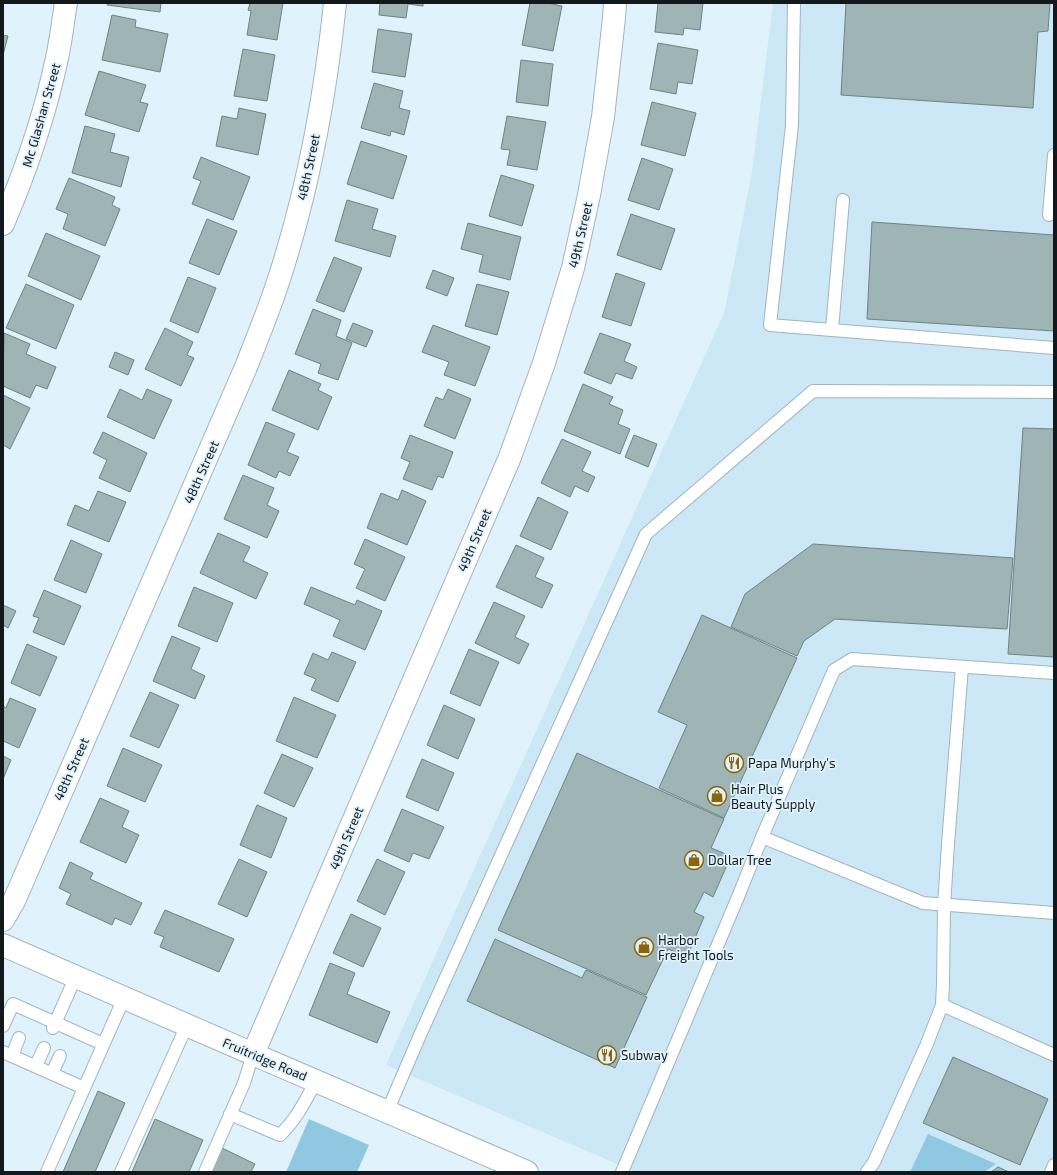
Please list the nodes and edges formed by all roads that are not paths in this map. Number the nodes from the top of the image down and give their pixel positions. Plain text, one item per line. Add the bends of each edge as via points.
1 (66, 3) edge
2 (335, 3) edge
3 (615, 3) edge
4 (794, 3) edge
5 (1054, 155) edge
6 (843, 200) dead end
7 (1049, 215) dead end
8 (3, 224) edge
9 (832, 330) junction
10 (1054, 348) edge
11 (1054, 392) edge
12 (962, 667) junction
13 (1054, 673) edge
14 (762, 837) junction
15 (944, 906) junction
16 (1054, 913) edge
17 (3, 920) edge
18 (3, 945) edge
19 (76, 976) junction
20 (124, 998) junction
21 (942, 1005) junction
22 (54, 1025) junction
23 (187, 1025) junction
24 (3, 1026) edge
25 (19, 1038) dead end
26 (103, 1044) junction
27 (44, 1048) dead end
28 (7, 1054) edge
29 (253, 1054) junction
30 (1054, 1055) edge
31 (60, 1056) dead end
32 (36, 1066) junction
33 (52, 1073) junction
34 (316, 1081) junction
35 (84, 1088) junction
36 (388, 1112) junction
37 (230, 1114) junction
38 (1054, 1165) edge
39 (47, 1172) edge
40 (121, 1172) edge
41 (205, 1172) edge
42 (527, 1172) edge
43 (622, 1172) edge
44 (867, 1172) edge
45 (1051, 1172) edge

1 - 8 street, Mc Glashan Street via 58,56 41,122 29,161
2 - 17 street, 48th Street via 326,80 314,143 300,206 276,288 246,367 14,901
3 - 29 street, 49th Street via 603,117 590,195 573,268 544,363 510,457
4 - 9 lane via 792,125 770,325
5 - 7 lane
6 - 9 lane
9 - 10 lane
11 - 36 lane via 813,391 646,534
12 - 13 lane
12 - 14 lane via 852,659 834,670
12 - 15 lane
14 - 15 lane via 923,903
14 - 43 lane
15 - 16 lane
15 - 21 lane
18 - 19 street, Fruitridge Road
19 - 20 street, Fruitridge Road
19 - 22 lane
20 - 23 street, Fruitridge Road
20 - 26 lane
21 - 30 lane
21 - 44 lane via 874,1162
22 - 24 lane via 30,1015 13,1004
22 - 26 lane
23 - 29 street, Fruitridge Road
23 - 40 lane
25 - 28 lane
26 - 35 lane
27 - 32 lane
28 - 32 lane
29 - 34 street, Fruitridge Road
29 - 37 lane
31 - 33 lane
32 - 33 lane
33 - 35 lane
34 - 36 street, Fruitridge Road
34 - 37 lane via 288,1128 280,1135
35 - 39 lane
36 - 42 street, Fruitridge Road
37 - 41 lane
38 - 45 lane

